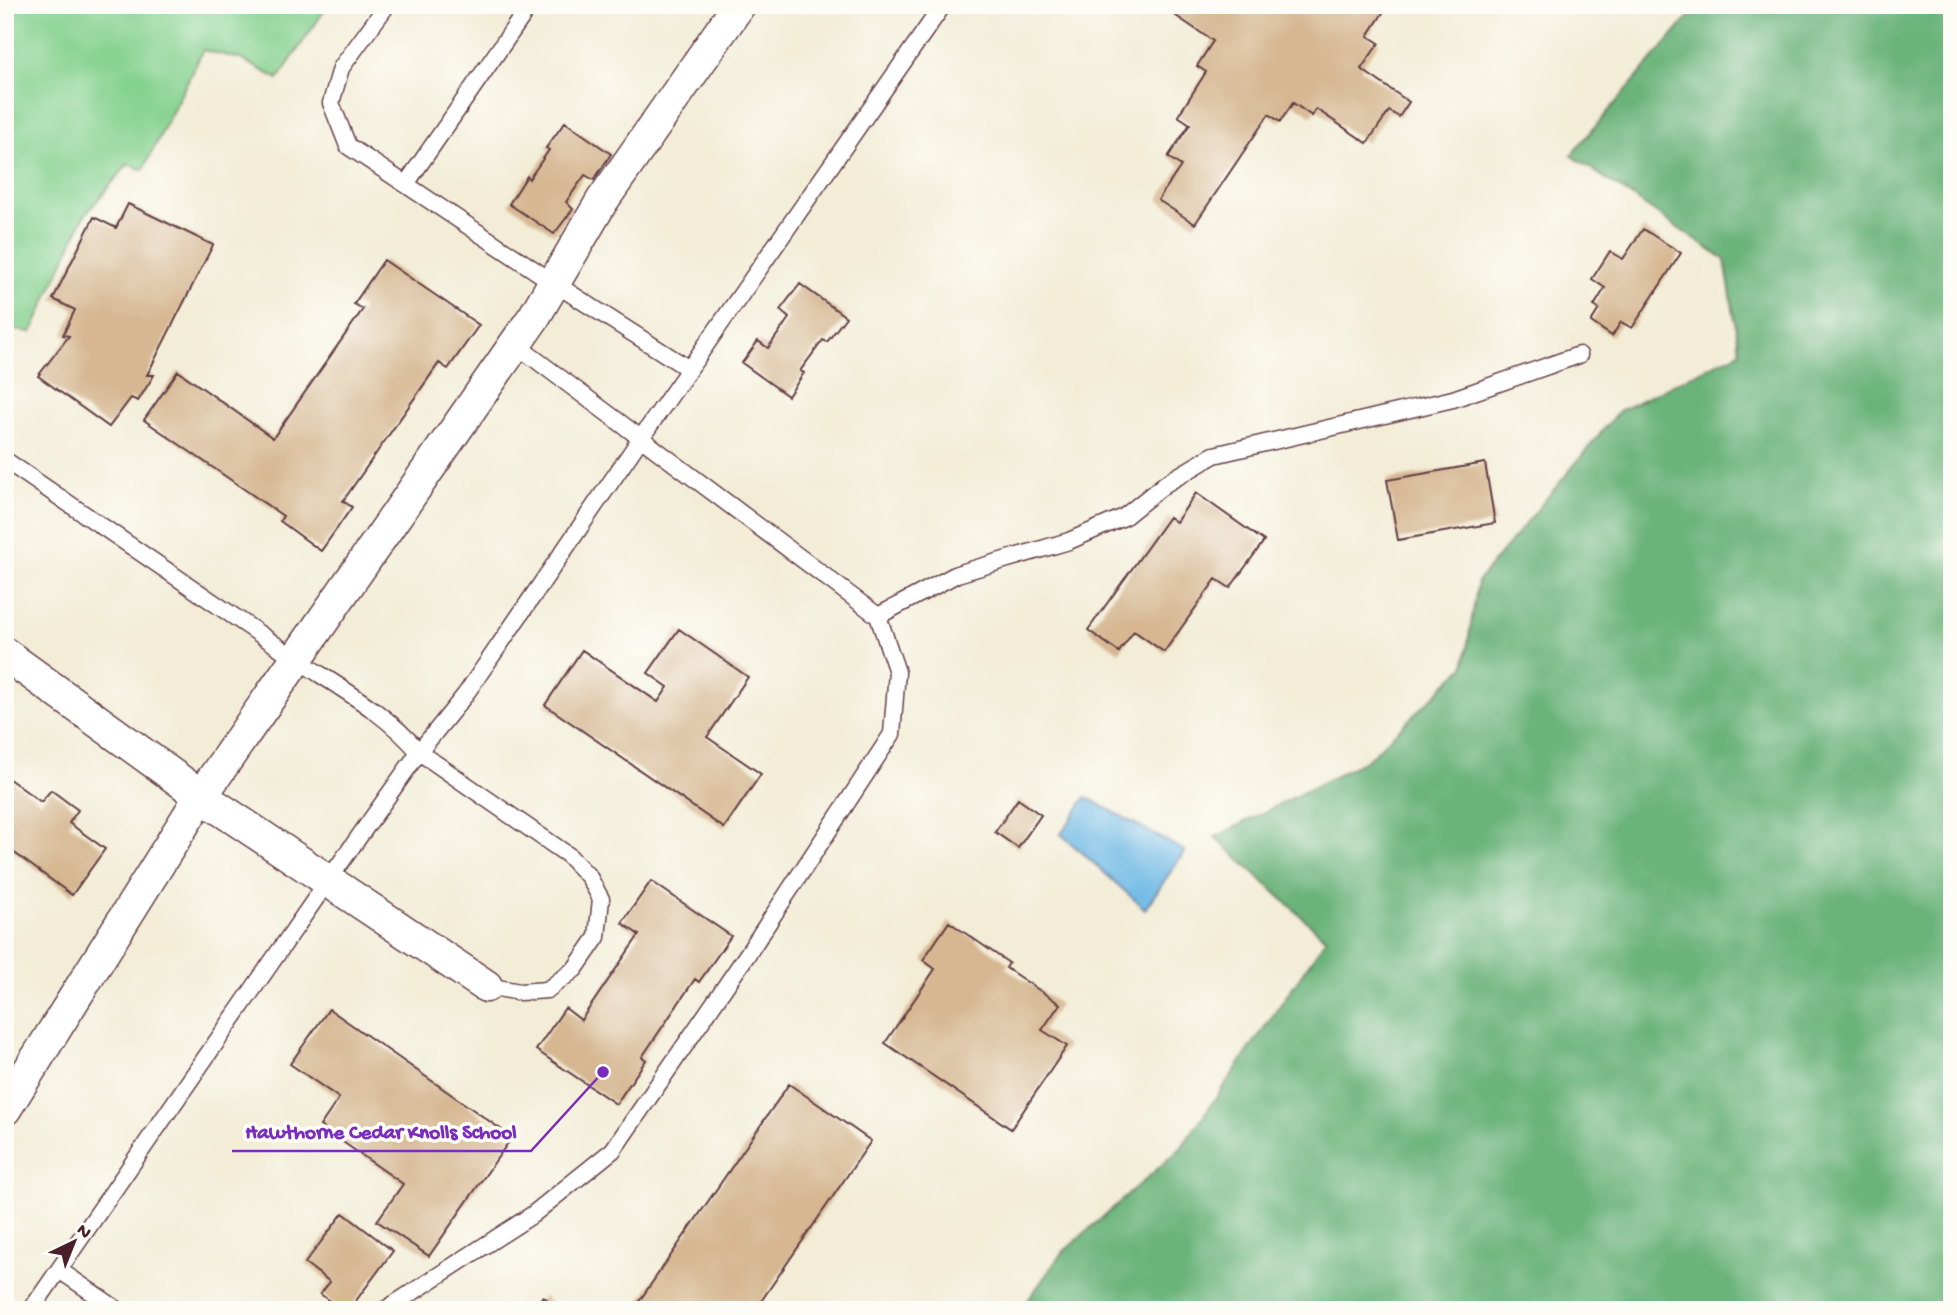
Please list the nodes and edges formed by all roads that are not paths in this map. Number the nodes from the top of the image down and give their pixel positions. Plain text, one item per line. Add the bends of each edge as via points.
1 (387, 5) edge
2 (530, 5) edge
3 (739, 5) edge
4 (943, 5) edge
5 (406, 184) junction
6 (554, 283) junction
7 (515, 344) junction
8 (1579, 355) dead end
9 (689, 369) junction
10 (640, 438) junction
11 (5, 460) edge
12 (878, 616) junction
13 (5, 654) edge
14 (296, 660) junction
15 (419, 752) junction
16 (201, 796) junction
17 (327, 882) junction
18 (486, 986) joint
19 (5, 1109) edge
20 (59, 1270) junction
21 (31, 1310) edge
22 (118, 1310) edge
23 (385, 1310) edge

1 - 5 lane via 341,68 331,103 348,146
2 - 5 lane
3 - 6 street via 602,201
4 - 9 lane
5 - 6 lane
6 - 7 street
6 - 9 lane
7 - 10 lane
7 - 14 street
8 - 12 lane via 1453,399 1214,455 1165,484 1124,517 1069,541 957,574
9 - 10 lane
10 - 12 lane
10 - 15 lane via 465,695
11 - 14 lane
12 - 23 lane via 897,672 892,734 613,1150 532,1215
13 - 16 street
14 - 15 lane via 378,714
14 - 16 street
15 - 17 lane
15 - 18 lane via 568,855 589,877 601,899 597,937 575,969 547,990 520,992
16 - 17 street
16 - 19 street
17 - 18 street
17 - 20 lane
20 - 21 lane
20 - 22 lane

